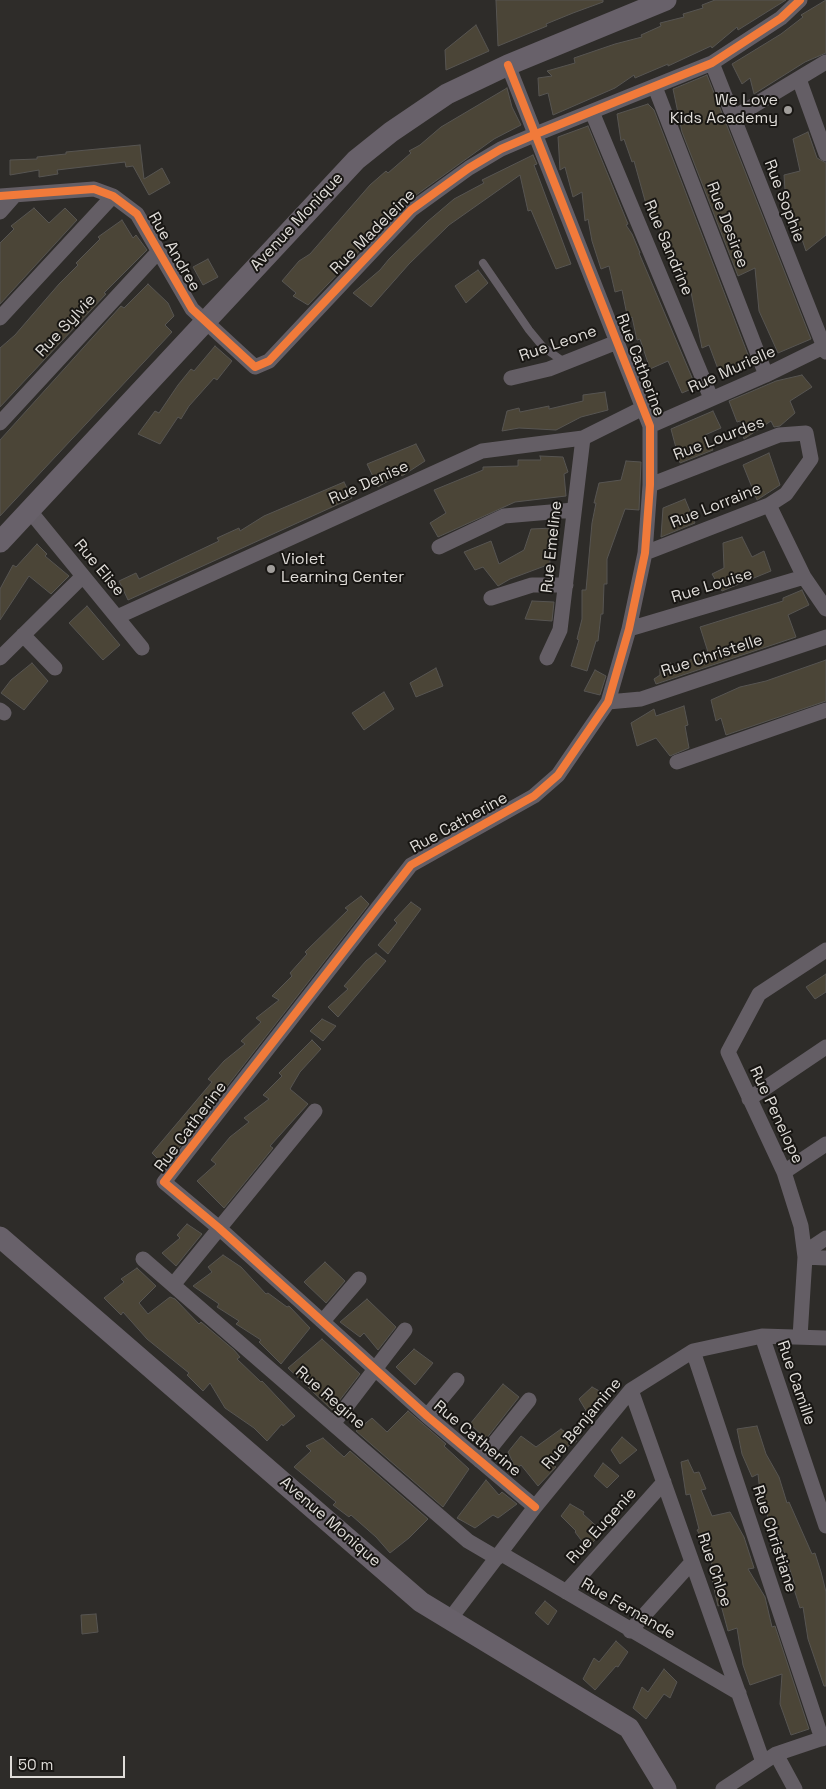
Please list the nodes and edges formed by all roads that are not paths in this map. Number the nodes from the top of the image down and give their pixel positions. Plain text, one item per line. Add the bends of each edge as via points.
1 (666, 0) edge
2 (800, 0) edge
3 (826, 62) edge
4 (712, 63) junction
5 (508, 65) junction
6 (799, 79) junction
7 (655, 88) junction
8 (592, 112) junction
9 (733, 118) junction
10 (536, 134) junction
11 (826, 154) edge
12 (7, 196) edge
13 (113, 196) junction
14 (0, 212) edge
15 (158, 252) junction
16 (483, 263) dead end
17 (0, 318) edge
18 (204, 321) junction
19 (617, 342) junction
20 (825, 347) edge
21 (564, 362) junction
22 (766, 375) junction
23 (511, 378) dead end
24 (711, 398) junction
25 (643, 408) junction
26 (0, 423) edge
27 (650, 426) junction
28 (583, 438) junction
29 (811, 459) joint
30 (650, 484) junction
31 (770, 505) junction
32 (29, 510) junction
33 (574, 510) junction
34 (0, 542) edge
35 (439, 548) dead end
36 (645, 553) junction
37 (82, 576) junction
38 (804, 577) junction
39 (566, 585) junction
40 (491, 598) dead end
41 (826, 609) edge
42 (117, 617) junction
43 (629, 629) junction
44 (23, 635) junction
45 (826, 637) edge
46 (142, 648) dead end
47 (0, 658) edge
48 (547, 658) dead end
49 (55, 668) dead end
50 (608, 702) junction
51 (826, 710) edge
52 (676, 762) dead end
53 (826, 950) edge
54 (826, 1047) edge
55 (749, 1099) junction
56 (315, 1111) dead end
57 (826, 1144) edge
58 (784, 1172) junction
59 (219, 1228) junction
60 (0, 1238) edge
61 (826, 1238) edge
62 (805, 1255) junction
63 (826, 1258) edge
64 (143, 1259) dead end
65 (359, 1279) dead end
66 (173, 1285) junction
67 (323, 1321) junction
68 (405, 1330) dead end
69 (762, 1336) junction
70 (800, 1337) junction
71 (826, 1338) edge
72 (693, 1351) junction
73 (375, 1368) junction
74 (457, 1380) dead end
75 (631, 1390) junction
76 (529, 1400) dead end
77 (427, 1416) junction
78 (333, 1424) junction
79 (480, 1461) junction
80 (664, 1482) junction
81 (535, 1507) junction
82 (826, 1526) edge
83 (498, 1556) junction
84 (692, 1562) junction
85 (566, 1592) junction
86 (450, 1620) junction
87 (630, 1631) junction
88 (739, 1693) junction
89 (824, 1738) edge
90 (769, 1758) junction
91 (666, 1789) edge
92 (723, 1789) edge
93 (796, 1789) edge

1 - 5 street, Avenue Monique
2 - 4 street, Rue Madeleine via 781,18
3 - 6 street
4 - 7 street, Rue Madeleine
4 - 9 street, Rue Sophie
5 - 10 street, Rue Catherine
5 - 18 street, Avenue Monique via 447,94 356,160
6 - 9 street
6 - 11 street
7 - 8 street, Rue Madeleine
7 - 22 street, Rue Desiree
8 - 10 street, Rue Madeleine
8 - 24 street, Rue Sandrine
9 - 20 street, Rue Sophie
10 - 18 street, Rue Madeleine via 469,168 411,210 269,361 255,367
10 - 19 street, Rue Catherine
12 - 13 street, Rue Andree via 94,188
12 - 14 street
13 - 15 street, Rue Andree via 137,214
13 - 17 street
15 - 18 street, Rue Andree via 192,309
15 - 26 street, Rue Sylvie
16 - 21 lane via 529,330 543,347
18 - 32 street, Avenue Monique
19 - 21 street, Rue Leone
19 - 25 street, Rue Catherine
20 - 22 street, Rue Murielle
21 - 23 street, Rue Leone
22 - 24 street, Rue Murielle
24 - 27 street, Rue Murielle
25 - 27 street, Rue Catherine
25 - 28 street, Rue Denise
27 - 30 street, Rue Catherine
28 - 33 street, Rue Emeline
28 - 42 street, Rue Denise via 482,451
29 - 30 street, Rue Lourdes via 806,433 779,435
29 - 31 street, Rue Lorraine via 786,494
30 - 36 street, Rue Catherine
31 - 36 street, Rue Lorraine
31 - 38 street
32 - 34 street, Avenue Monique
32 - 37 street, Rue Elise
33 - 35 street via 504,516
33 - 39 street, Rue Emeline
36 - 43 street, Rue Catherine
37 - 42 street, Rue Elise
37 - 44 street
38 - 41 street
38 - 43 street, Rue Louise
39 - 40 street via 532,584
39 - 48 street, Rue Emeline via 560,630
42 - 46 street, Rue Elise
43 - 50 street, Rue Catherine
44 - 47 street
44 - 49 street
45 - 50 street, Rue Christelle via 641,699
50 - 59 street, Rue Catherine via 558,775 534,796 411,866 164,1182
51 - 52 street
53 - 55 street, Rue Penelope via 759,994 728,1052
54 - 55 street
55 - 58 street, Rue Penelope
56 - 59 street
57 - 58 street
58 - 62 street, Rue Penelope via 801,1226
59 - 66 street
59 - 67 street, Rue Catherine
60 - 86 street, Avenue Monique via 421,1602
61 - 62 street
62 - 63 street
62 - 70 street, Rue Penelope
64 - 66 street, Rue Regine
65 - 67 street
66 - 78 street, Rue Regine
67 - 73 street, Rue Catherine
68 - 73 street
69 - 70 street, Rue Benjamine
69 - 72 street, Rue Benjamine
69 - 82 street, Rue Camille
70 - 71 street, Rue Benjamine
72 - 75 street, Rue Benjamine
72 - 89 street, Rue Christiane
73 - 77 street, Rue Catherine
73 - 78 street
74 - 77 street
75 - 80 street, Rue Chloe
75 - 81 street, Rue Benjamine
76 - 79 street
77 - 79 street, Rue Catherine
78 - 83 street, Rue Regine via 468,1540
79 - 81 street, Rue Catherine
80 - 84 street, Rue Chloe
80 - 85 street, Rue Eugenie
81 - 83 street, Rue Benjamine
83 - 85 street, Rue Fernande
83 - 86 street, Rue Benjamine
84 - 87 street
84 - 88 street, Rue Chloe
85 - 87 street, Rue Fernande
86 - 91 street, Avenue Monique via 629,1728
87 - 88 street, Rue Fernande
88 - 90 street, Rue Chloe
89 - 90 street
90 - 92 street
90 - 93 street, Rue Chloe

